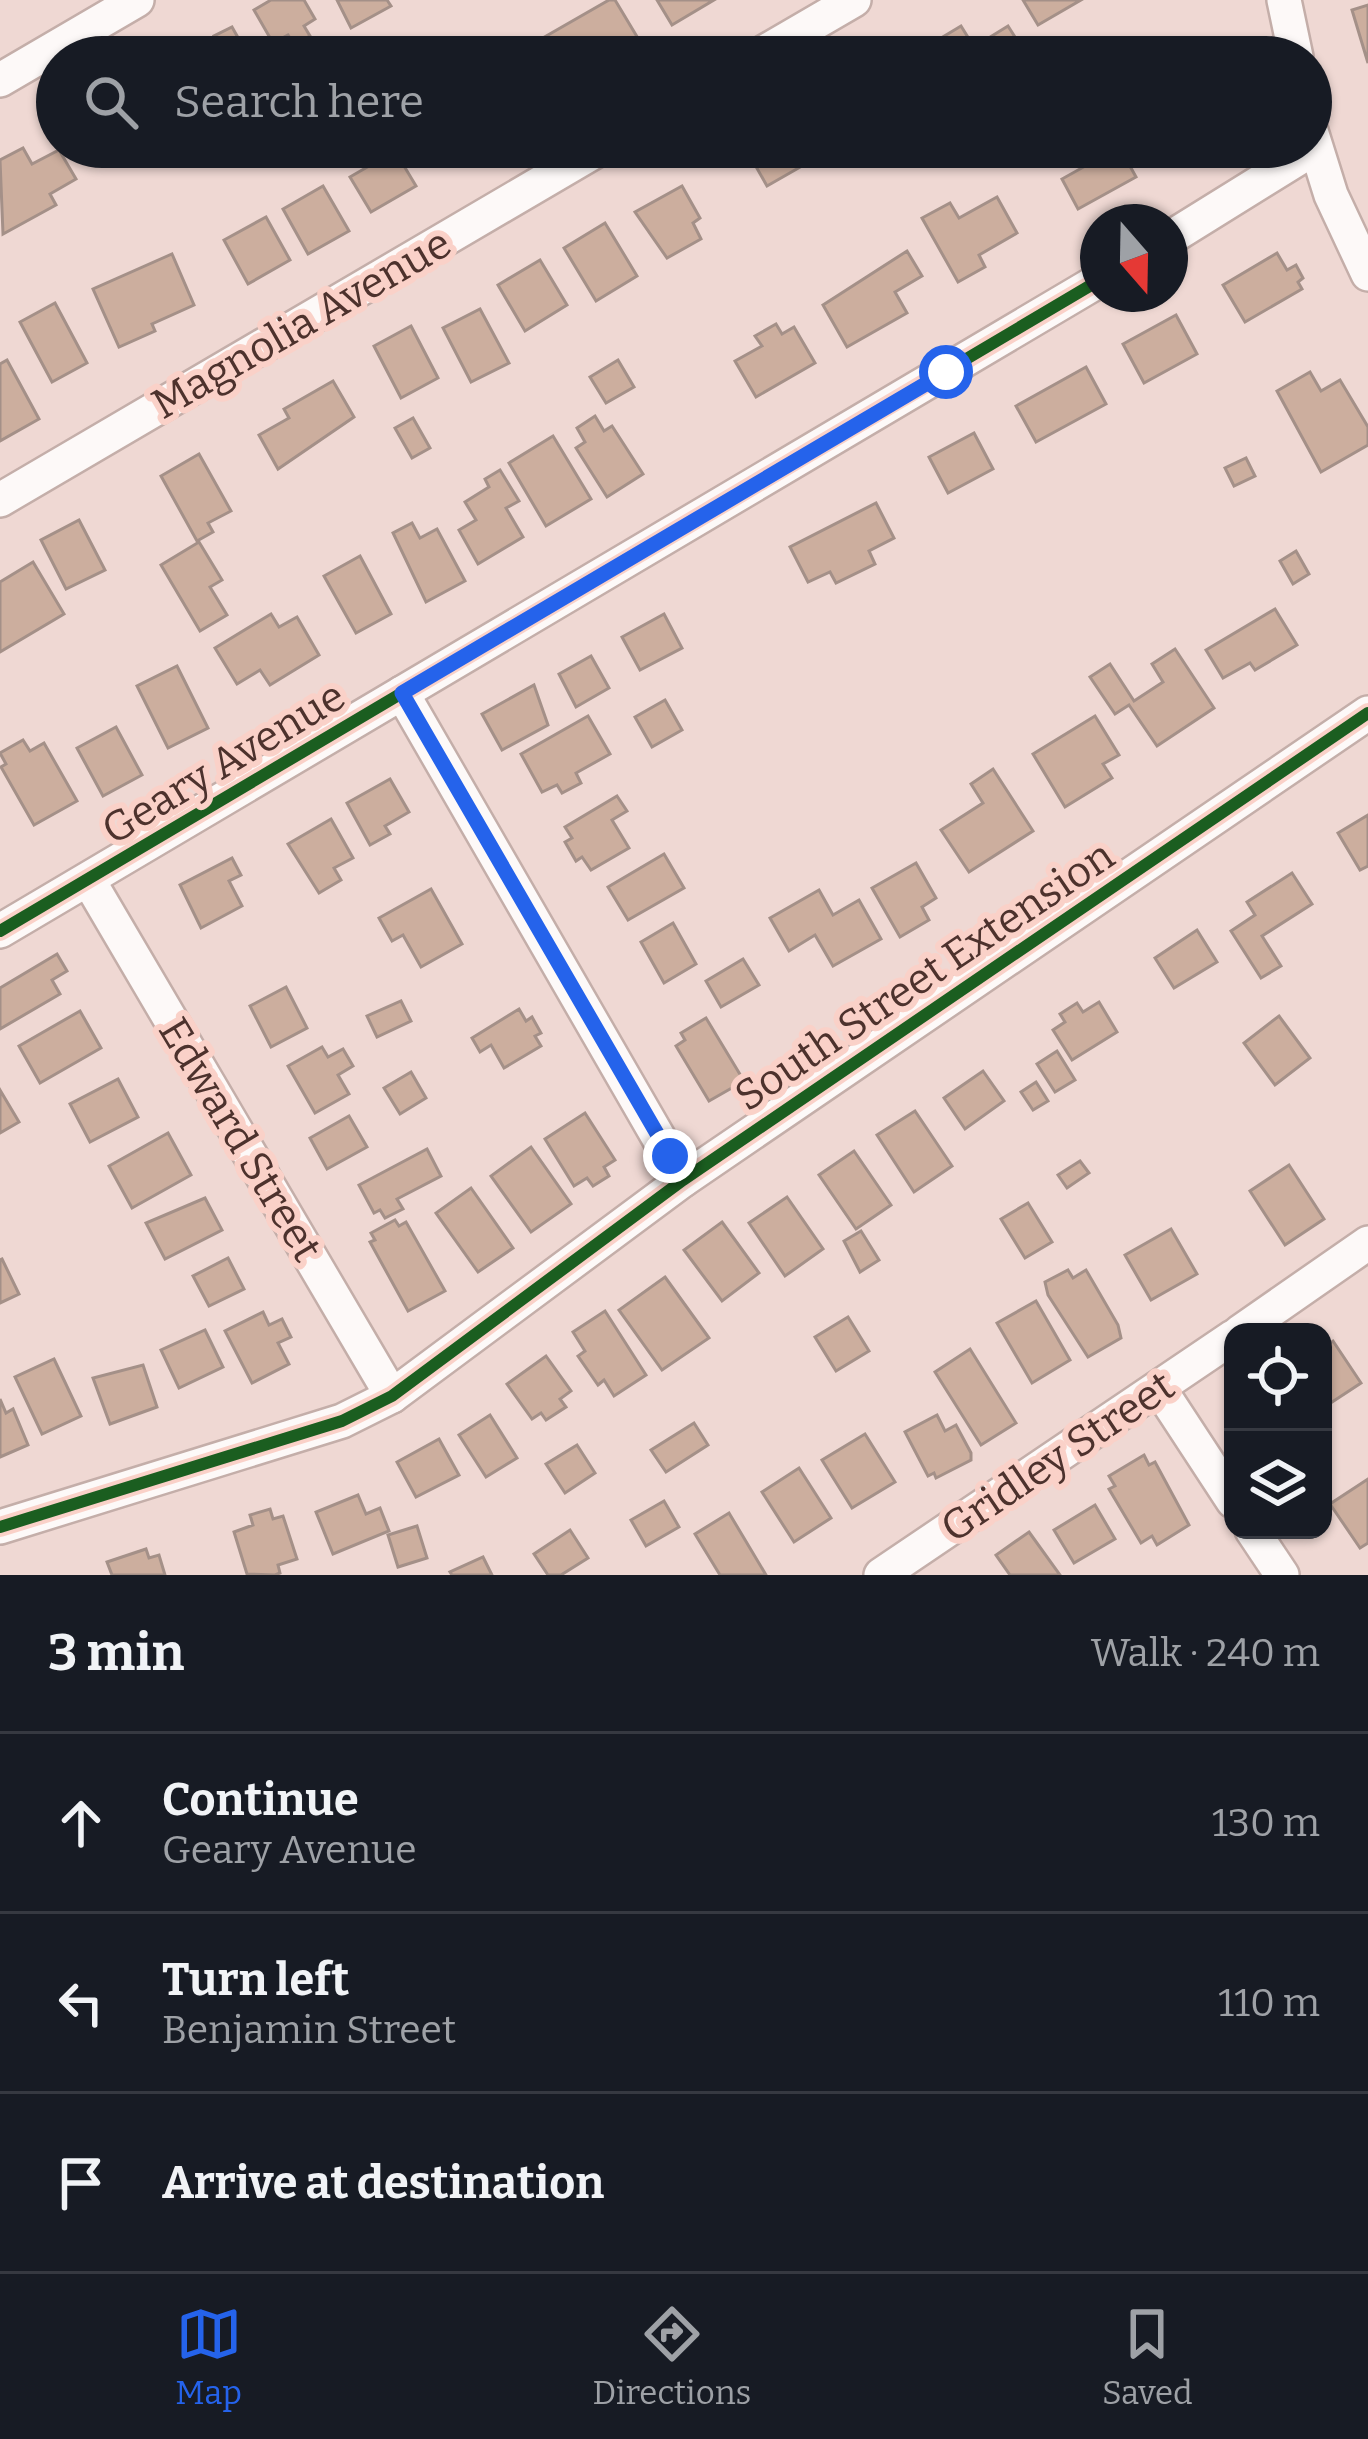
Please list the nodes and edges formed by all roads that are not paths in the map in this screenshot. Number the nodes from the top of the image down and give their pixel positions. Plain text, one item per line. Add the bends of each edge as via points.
1 (137, 0) edge
2 (854, 0) edge
3 (1284, 0) edge
4 (75, 36) edge
5 (792, 36) edge
6 (1292, 36) edge
7 (36, 59) edge
8 (0, 80) edge
9 (566, 168) edge
10 (1271, 168) edge
11 (1325, 168) edge
12 (1188, 226) edge
13 (1368, 274) edge
14 (1080, 292) edge
15 (0, 500) edge
16 (402, 693) junction
17 (1368, 713) edge
18 (89, 881) junction
19 (0, 931) edge
20 (683, 1180) junction
21 (1368, 1243) edge
22 (1252, 1323) edge
23 (1224, 1342) edge
24 (1159, 1388) junction
25 (392, 1396) junction
26 (1224, 1487) edge
27 (0, 1527) edge
28 (1258, 1539) edge
29 (881, 1575) edge
30 (1282, 1575) edge

1 - 4 street
2 - 5 street
3 - 6 street
7 - 8 street
9 - 15 street, Magnolia Avenue
10 - 12 street
11 - 13 street
14 - 16 street, Geary Avenue
16 - 18 street, Geary Avenue
16 - 20 street
17 - 20 street, South Street Extension
18 - 19 street, Geary Avenue
18 - 25 street, Edward Street
20 - 25 street, South Street Extension
21 - 22 street, Gridley Street
23 - 24 street, Gridley Street
24 - 26 street
24 - 29 street, Gridley Street
25 - 27 street, South Street Extension via 342,1421
28 - 30 street

